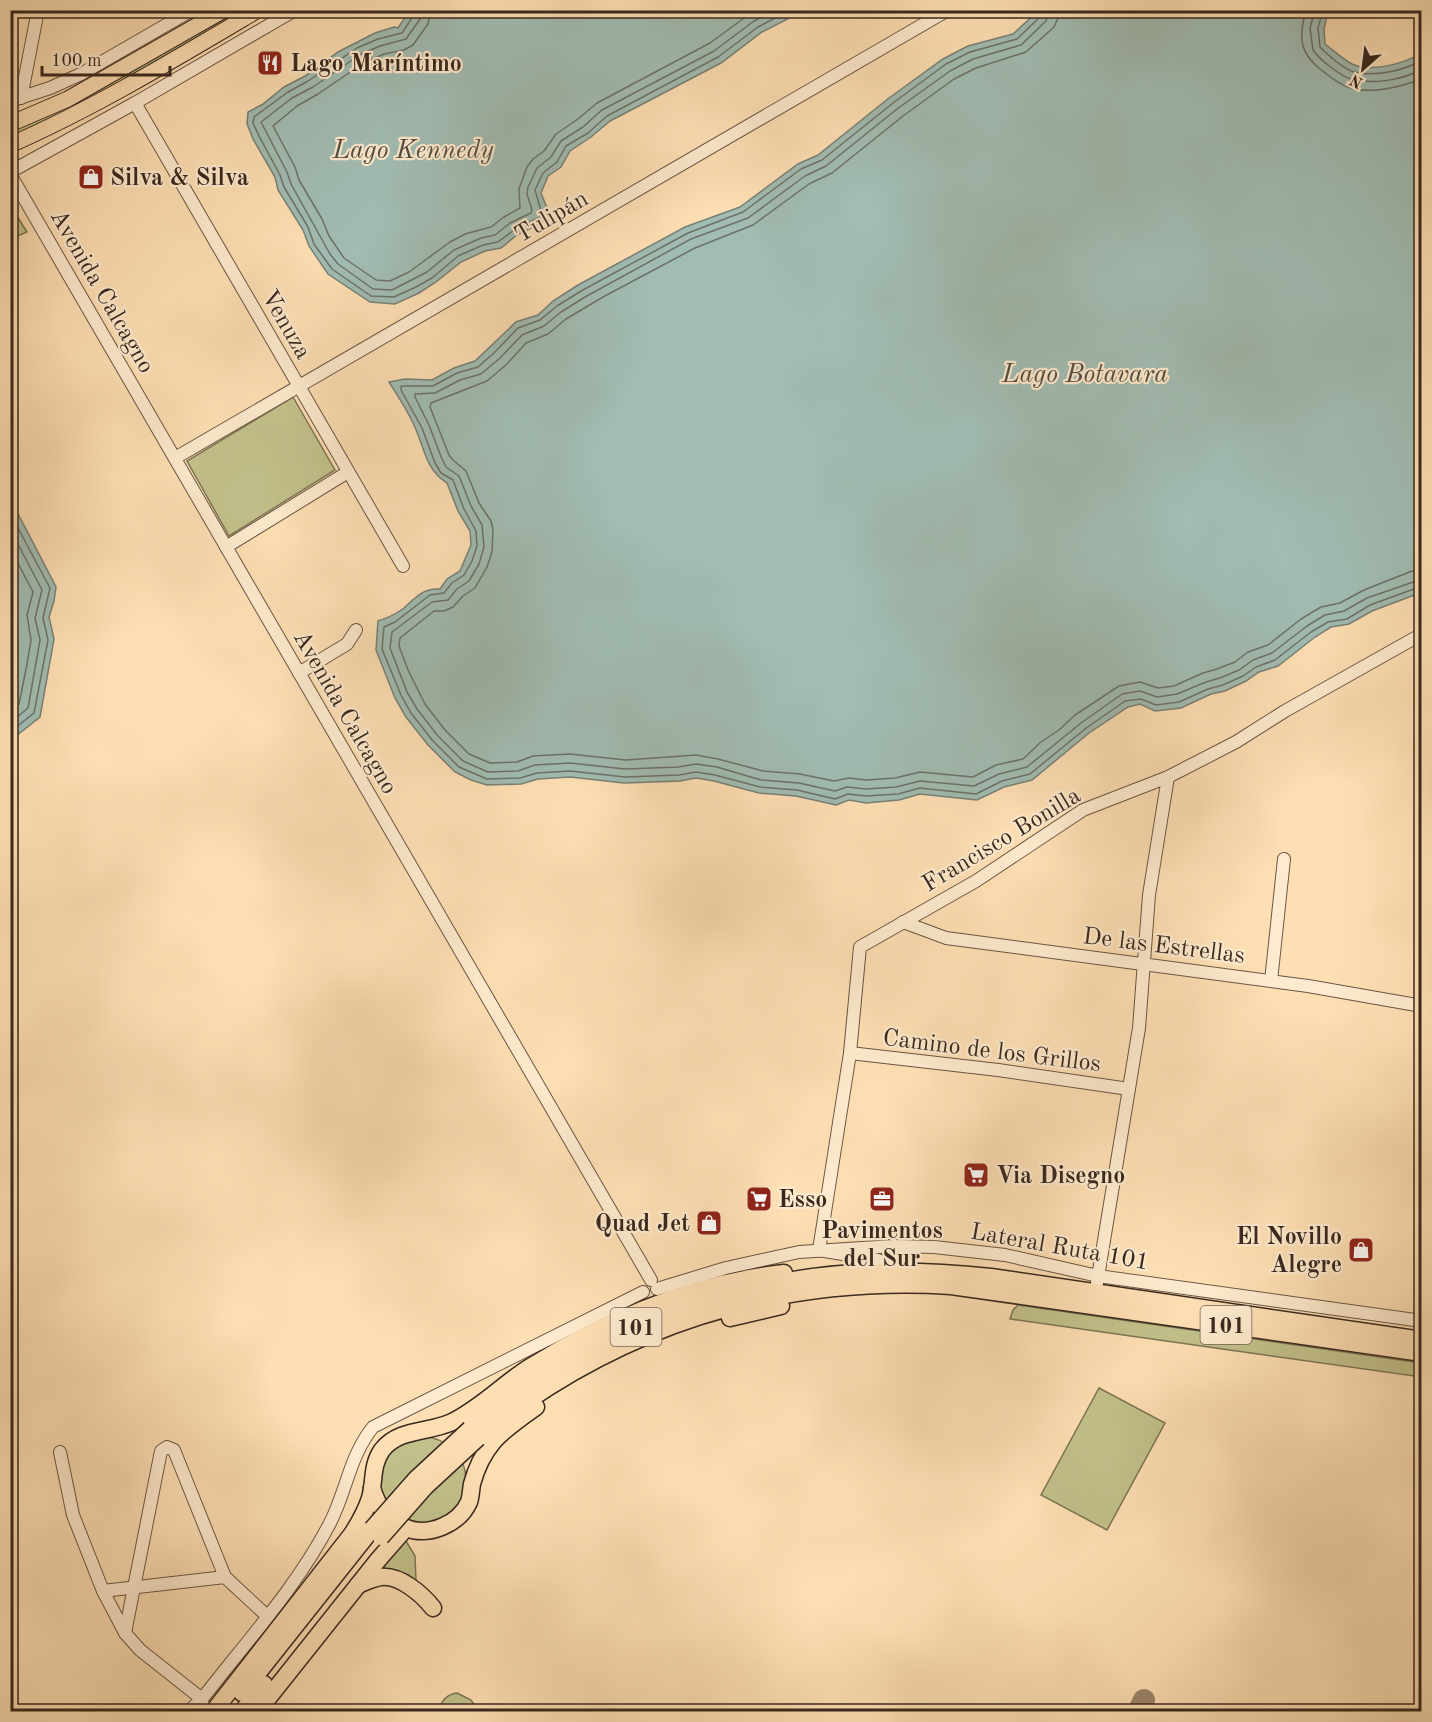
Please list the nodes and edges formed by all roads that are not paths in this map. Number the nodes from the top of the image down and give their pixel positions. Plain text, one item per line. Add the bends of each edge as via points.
1 (38, 10) edge
2 (192, 10) edge
3 (224, 10) edge
4 (258, 10) edge
5 (295, 10) edge
6 (948, 10) edge
7 (16, 99) edge
8 (135, 103) junction
9 (10, 124) edge
10 (10, 145) edge
11 (10, 173) edge
12 (298, 386) junction
13 (175, 459) junction
14 (348, 472) junction
15 (226, 547) junction
16 (403, 566) dead end
17 (356, 630) dead end
18 (1422, 634) edge
19 (299, 673) junction
20 (1168, 777) junction
21 (1284, 859) dead end
22 (903, 922) junction
23 (1143, 963) junction
24 (1271, 981) junction
25 (1422, 1006) edge
26 (850, 1053) junction
27 (1129, 1089) junction
28 (819, 1250) junction
29 (894, 1266) junction
30 (913, 1272) junction
31 (1098, 1276) junction
32 (648, 1283) junction
33 (863, 1286) junction
34 (1095, 1293) junction
35 (1422, 1322) edge
36 (1422, 1340) edge
37 (1422, 1353) edge
38 (424, 1431) junction
39 (474, 1433) junction
40 (60, 1452) dead end
41 (355, 1459) junction
42 (375, 1463) junction
43 (473, 1480) junction
44 (372, 1488) junction
45 (406, 1528) junction
46 (377, 1533) junction
47 (225, 1577) junction
48 (357, 1585) junction
49 (134, 1588) junction
50 (103, 1591) junction
51 (433, 1608) dead end
52 (267, 1616) junction
53 (125, 1633) junction
54 (208, 1705) edge
55 (188, 1712) edge
56 (203, 1712) edge
57 (226, 1712) edge
58 (242, 1712) edge
59 (257, 1712) edge

1 - 7 street
2 - 7 street via 81,75
3 - 9 main road via 68,99
4 - 10 main road via 101,100
5 - 8 street
6 - 12 street, Tulipán
8 - 11 street
8 - 12 street, Venuza
11 - 13 street, Avenida Calcagno
12 - 13 street, Tulipán
12 - 14 street, Venuza
13 - 15 street, Avenida Calcagno
14 - 15 street
14 - 16 street, Venuza
15 - 19 street, Avenida Calcagno
17 - 19 street via 347,644
18 - 20 street, Francisco Bonilla
19 - 32 street, Avenida Calcagno
20 - 22 street, Francisco Bonilla via 1083,810 976,881
20 - 23 street via 1149,895
21 - 24 street
22 - 23 street, De las Estrellas via 946,938
22 - 26 street, Francisco Bonilla via 860,947
23 - 24 street, De las Estrellas
23 - 27 street via 1144,983
24 - 25 street, De las Estrellas
26 - 27 street, Camino de los Grillos
26 - 28 street
27 - 31 street
28 - 29 street
28 - 31 street, Lateral Ruta 101 via 894,1246 972,1250
28 - 32 street, Lateral Ruta 101
29 - 30 highway
29 - 38 highway via 761,1275 666,1300 562,1348 454,1422
30 - 34 highway, 101 via 991,1277
30 - 39 highway, 101 via 849,1273 785,1282 685,1308 572,1358 519,1390
31 - 34 street
31 - 35 street, Lateral Ruta 101
32 - 41 street, Lateral Ruta 101 via 373,1427 361,1442
33 - 37 highway, 101 via 951,1286
33 - 39 highway, 101 via 785,1294 723,1308 663,1328 582,1366
33 - 43 highway via 849,1294 725,1320 625,1356 565,1388 510,1427 494,1441
34 - 36 highway, 101
38 - 42 highway via 394,1439
38 - 43 highway via 443,1435 459,1446 469,1462
39 - 46 highway, 101, bridge via 416,1479
40 - 50 street via 73,1515
41 - 42 street
41 - 52 street, Lateral Ruta 101 via 330,1523
42 - 44 highway
43 - 45 highway via 469,1502 455,1520 427,1531
44 - 45 highway via 385,1515
44 - 54 highway via 367,1508 352,1534
45 - 48 highway
46 - 57 highway, 101
46 - 58 highway, 101
47 - 49 street
47 - 49 street via 174,1450 167,1447 160,1451
47 - 52 street
48 - 51 highway via 391,1578 424,1596
48 - 59 highway
49 - 50 street
49 - 53 street
50 - 53 street
52 - 54 street, Lateral Ruta 101
53 - 54 street via 140,1650
54 - 55 street, Lateral Ruta 101
54 - 56 street

